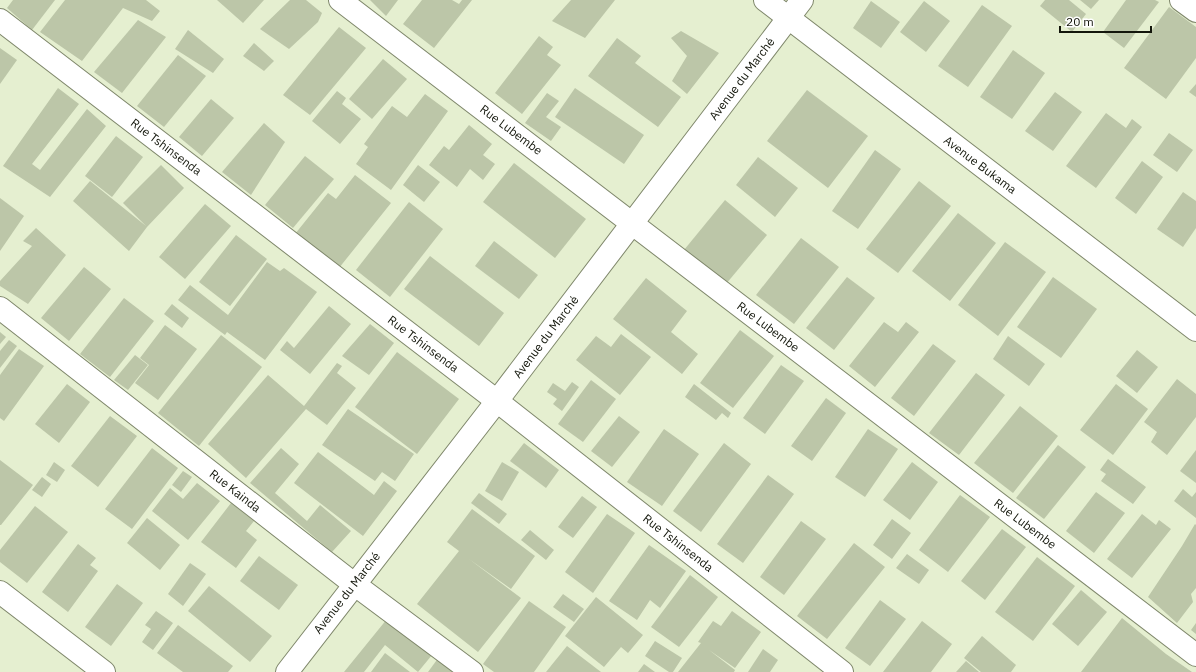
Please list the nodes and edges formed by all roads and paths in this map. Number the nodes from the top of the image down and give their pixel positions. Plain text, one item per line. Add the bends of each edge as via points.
1 (340, 0) edge
2 (765, 0) edge
3 (802, 0) edge
4 (1182, 0) edge
5 (1196, 11) edge
6 (788, 18) junction
7 (0, 20) edge
8 (633, 223) junction
9 (0, 308) edge
10 (1196, 330) edge
11 (497, 401) junction
12 (354, 584) junction
13 (0, 592) edge
14 (1196, 655) edge
15 (104, 672) edge
16 (287, 672) edge
17 (472, 672) edge
18 (842, 672) edge

1 - 8 street, Rue Lubembe
2 - 6 street, Avenue Bukama
3 - 6 street, Avenue du Marché
4 - 5 street
6 - 8 street, Avenue du Marché
6 - 10 street, Avenue Bukama
7 - 11 street, Rue Tshinsenda
8 - 11 street, Avenue du Marché
8 - 14 street, Rue Lubembe
9 - 12 street, Rue Kainda
11 - 12 street, Avenue du Marché
11 - 18 street, Rue Tshinsenda
12 - 16 street, Avenue du Marché
12 - 17 street, Rue Kainda
13 - 15 street

